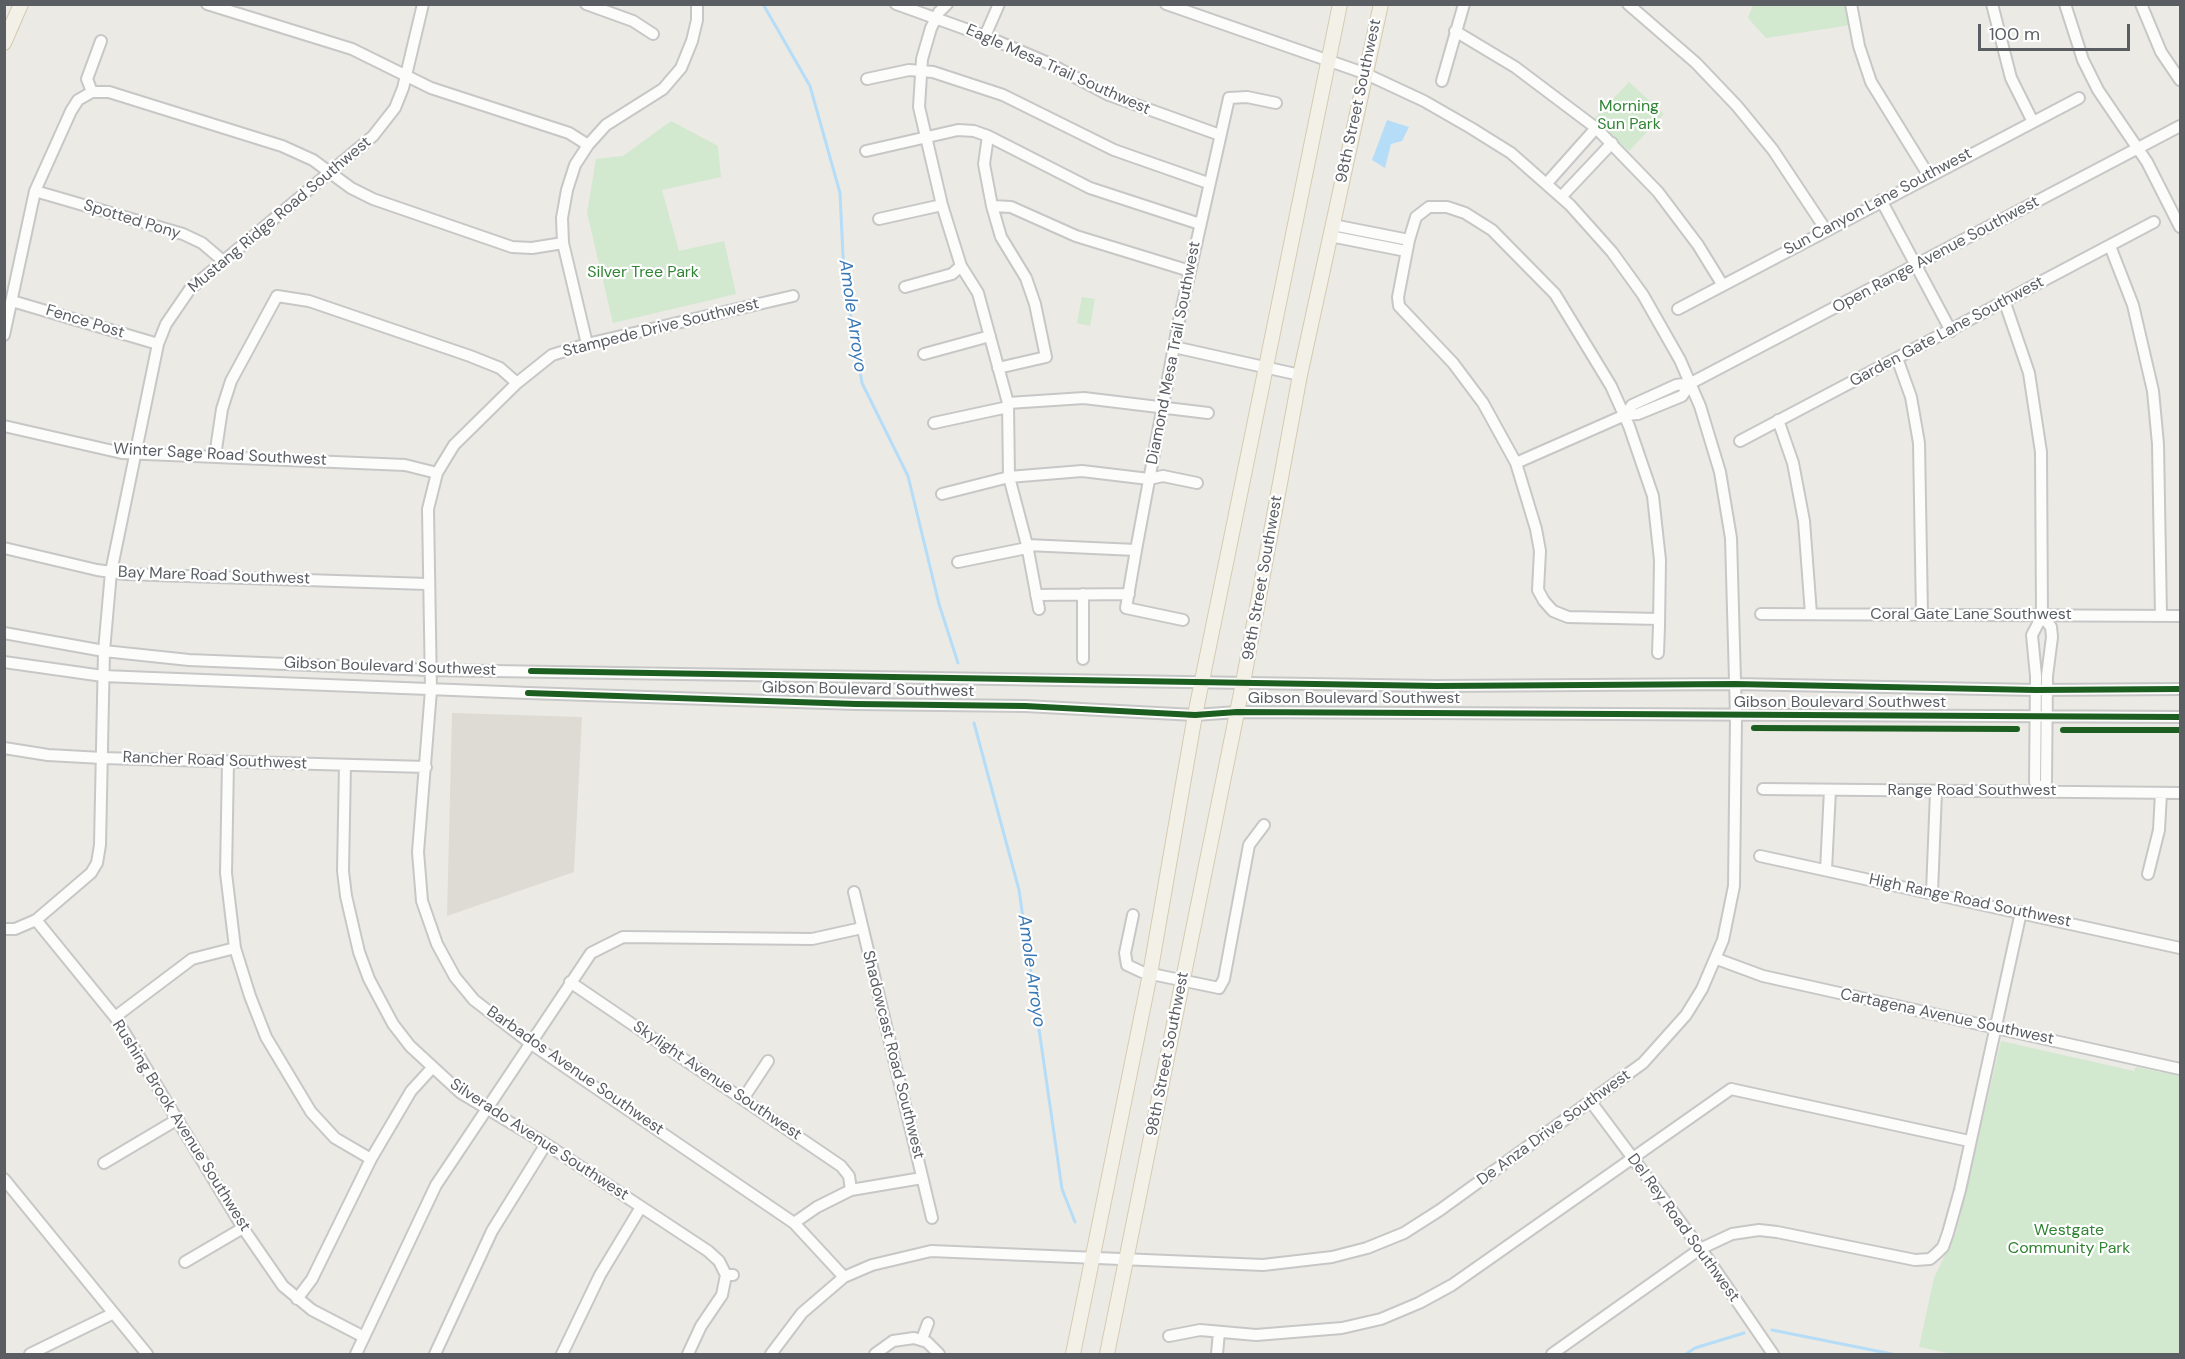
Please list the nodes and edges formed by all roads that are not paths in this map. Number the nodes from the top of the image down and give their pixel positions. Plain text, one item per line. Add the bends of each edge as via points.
1 (21, 4) edge
2 (207, 4) edge
3 (423, 4) edge
4 (586, 4) edge
5 (697, 4) edge
6 (896, 4) edge
7 (999, 4) edge
8 (1166, 4) edge
9 (1340, 4) edge
10 (1381, 4) edge
11 (1464, 4) edge
12 (1628, 4) edge
13 (1851, 4) edge
14 (1992, 4) edge
15 (2065, 4) edge
16 (2141, 4) edge
17 (940, 10) edge
18 (1455, 32) junction
19 (653, 34) dead end
20 (985, 36) junction
21 (100, 41) dead end
22 (4, 43) edge
23 (1327, 58) junction
24 (920, 70) junction
25 (1365, 73) junction
26 (407, 77) junction
27 (867, 79) dead end
28 (2181, 80) edge
29 (1442, 81) dead end
30 (92, 92) junction
31 (2079, 98) dead end
32 (1276, 103) dead end
33 (2033, 122) junction
34 (2181, 126) edge
35 (1596, 128) junction
36 (1220, 135) junction
37 (988, 136) junction
38 (926, 137) junction
39 (1612, 143) junction
40 (588, 145) junction
41 (2138, 149) junction
42 (866, 151) dead end
43 (1572, 154) junction
44 (1588, 168) junction
45 (331, 173) junction
46 (1929, 176) junction
47 (1208, 183) junction
48 (1547, 183) junction
49 (35, 191) junction
50 (1561, 197) junction
51 (1881, 200) junction
52 (942, 205) junction
53 (992, 206) junction
54 (879, 219) dead end
55 (2154, 222) dead end
56 (1200, 224) junction
57 (2181, 227) edge
58 (1826, 230) junction
59 (1331, 231) junction
60 (563, 243) junction
61 (1408, 245) junction
62 (2110, 246) junction
63 (222, 260) junction
64 (961, 266) junction
65 (1915, 267) junction
66 (1190, 271) junction
67 (1722, 284) junction
68 (904, 286) dead end
69 (793, 296) dead end
70 (12, 301) junction
71 (2005, 303) junction
72 (1678, 309) dead end
73 (1951, 331) junction
74 (4, 334) edge
75 (990, 336) junction
76 (158, 344) junction
77 (587, 344) junction
78 (1174, 347) junction
79 (924, 354) dead end
80 (1897, 358) junction
81 (1264, 366) junction
82 (998, 368) junction
83 (1300, 375) junction
84 (1691, 382) junction
85 (517, 383) junction
86 (1658, 393) junction
87 (1663, 404) junction
88 (1008, 405) junction
89 (1162, 409) junction
90 (1208, 413) dead end
91 (1625, 415) junction
92 (1778, 420) junction
93 (934, 423) dead end
94 (4, 426) edge
95 (1740, 441) dead end
96 (135, 454) junction
97 (215, 456) junction
98 (1516, 462) junction
99 (437, 473) junction
100 (1009, 477) junction
101 (1149, 479) junction
102 (1197, 483) dead end
103 (942, 494) dead end
104 (1027, 547) junction
105 (4, 548) edge
106 (1136, 550) junction
107 (958, 562) dead end
108 (111, 572) junction
109 (427, 584) junction
110 (1083, 594) junction
111 (1129, 594) junction
112 (1036, 595) junction
113 (1038, 609) dead end
114 (1761, 614) dead end
115 (1811, 614) junction
116 (1922, 615) junction
117 (2042, 616) junction
118 (2161, 616) junction
119 (2181, 616) edge
120 (1659, 619) junction
121 (1183, 620) dead end
122 (4, 633) edge
123 (2034, 647) junction
124 (2051, 647) junction
125 (104, 651) junction
126 (1658, 653) dead end
127 (1083, 659) dead end
128 (4, 662) edge
129 (430, 669) junction
130 (104, 676) junction
131 (1202, 682) junction
132 (1243, 683) junction
133 (1735, 684) junction
134 (2181, 689) edge
135 (431, 690) junction
136 (2042, 690) junction
137 (1237, 712) junction
138 (1195, 715) junction
139 (1736, 716) junction
140 (2036, 717) junction
141 (2048, 717) junction
142 (2181, 717) edge
143 (4, 748) edge
144 (102, 758) junction
145 (228, 762) junction
146 (345, 765) junction
147 (426, 767) junction
148 (1763, 789) dead end
149 (1830, 790) junction
150 (2042, 791) junction
151 (1936, 792) junction
152 (2161, 793) junction
153 (2181, 793) edge
154 (1264, 825) dead end
155 (1760, 856) dead end
156 (1826, 870) junction
157 (2148, 874) dead end
158 (854, 892) dead end
159 (1932, 892) junction
160 (2021, 912) junction
161 (1133, 915) dead end
162 (36, 920) junction
163 (862, 928) junction
164 (4, 929) edge
165 (236, 948) junction
166 (2181, 948) edge
167 (1717, 959) junction
168 (1150, 974) junction
169 (570, 982) junction
170 (1183, 982) junction
171 (115, 1017) junction
172 (1994, 1028) junction
173 (530, 1043) junction
174 (768, 1061) dead end
175 (432, 1068) junction
176 (2181, 1068) edge
177 (743, 1099) junction
178 (1591, 1102) junction
179 (485, 1108) junction
180 (178, 1119) junction
181 (1969, 1141) junction
182 (546, 1144) junction
183 (1631, 1158) junction
184 (370, 1159) junction
185 (104, 1163) dead end
186 (922, 1178) junction
187 (4, 1179) edge
188 (851, 1190) junction
189 (641, 1207) junction
190 (932, 1218) dead end
191 (794, 1223) junction
192 (243, 1228) junction
193 (1700, 1249) junction
194 (1092, 1256) junction
195 (1127, 1258) junction
196 (185, 1262) dead end
197 (844, 1277) junction
198 (297, 1299) junction
199 (112, 1314) junction
200 (928, 1323) dead end
201 (1219, 1332) junction
202 (364, 1336) junction
203 (1169, 1336) dead end
204 (922, 1339) junction
205 (30, 1354) edge
206 (147, 1354) edge
207 (356, 1354) edge
208 (435, 1354) edge
209 (562, 1354) edge
210 (688, 1354) edge
211 (771, 1354) edge
212 (875, 1354) edge
213 (939, 1354) edge
214 (1073, 1354) edge
215 (1107, 1354) edge
216 (1217, 1354) edge
217 (1552, 1354) edge
218 (1773, 1354) edge

1 - 22 main road
2 - 26 street via 352,49
3 - 26 street, Mustang Ridge Road Southwest
4 - 19 street via 633,21
5 - 40 street via 692,41 681,68 663,89 606,125
6 - 17 street, Eagle Mesa Trail Southwest
7 - 20 street
8 - 23 street, De Anza Drive Southwest
9 - 23 main road, 98th Street Southwest
10 - 25 main road, 98th Street Southwest
11 - 18 street
12 - 58 street via 1696,63 1737,106 1773,150
13 - 46 street via 1870,82
14 - 33 street via 2009,70
15 - 41 street via 2083,60 2098,90
16 - 28 street via 2162,52
17 - 20 street, Eagle Mesa Trail Southwest
17 - 24 street
18 - 29 street
18 - 35 street via 1515,67
20 - 36 street, Eagle Mesa Trail Southwest via 1109,95
21 - 30 street via 87,79
23 - 25 street, De Anza Drive Southwest
23 - 81 main road, 98th Street Southwest
24 - 27 street
24 - 38 street via 919,107
24 - 47 street via 1004,94 1114,150
25 - 48 street, De Anza Drive Southwest via 1462,122 1511,153
25 - 59 main road, 98th Street Southwest
26 - 40 street via 568,133
26 - 45 street, Mustang Ridge Road Southwest via 395,108 374,136
30 - 45 street via 109,92 282,146
30 - 49 street via 78,100 70,111
31 - 33 street, Sun Canyon Lane Southwest
32 - 36 street, Diamond Mesa Trail Southwest via 1248,97 1229,98
33 - 46 street, Sun Canyon Lane Southwest
34 - 41 street, Open Range Avenue Southwest
35 - 39 street
35 - 43 street
36 - 47 street, Diamond Mesa Trail Southwest
37 - 38 street via 958,130
37 - 53 street via 984,164
37 - 56 street via 1090,188
38 - 42 street
38 - 52 street
39 - 44 street
39 - 67 street via 1684,225
40 - 60 street via 575,165 567,190
41 - 57 street
41 - 65 street, Open Range Avenue Southwest
43 - 44 street
43 - 48 street
44 - 50 street
45 - 60 street via 373,200 512,247
45 - 63 street, Mustang Ridge Road Southwest
46 - 51 street, Sun Canyon Lane Southwest
47 - 56 street, Diamond Mesa Trail Southwest
48 - 50 street, De Anza Drive Southwest
49 - 63 street, Spotted Pony via 183,234 202,243
49 - 70 street
50 - 84 street, De Anza Drive Southwest via 1612,252 1643,294
51 - 58 street, Sun Canyon Lane Southwest
51 - 65 street
52 - 54 street
52 - 64 street
53 - 66 street via 1011,207 1076,236
53 - 82 street via 1001,237 1026,279 1035,304 1046,357
55 - 62 street, Garden Gate Lane Southwest
56 - 66 street, Diamond Mesa Trail Southwest
58 - 67 street, Sun Canyon Lane Southwest
59 - 61 street
59 - 83 main road, 98th Street Southwest
60 - 77 street
61 - 91 street via 1416,217 1429,207 1465,213 1492,230 1555,294
61 - 98 street via 1399,306 1453,363 1484,403
62 - 71 street, Garden Gate Lane Southwest
62 - 118 street via 2133,305 2153,391 2159,455
63 - 76 street, Mustang Ridge Road Southwest via 176,306
64 - 68 street via 952,274
64 - 75 street via 978,293
65 - 73 street
65 - 84 street, Open Range Avenue Southwest
66 - 78 street, Diamond Mesa Trail Southwest
67 - 72 street, Sun Canyon Lane Southwest
69 - 77 street, Stampede Drive Southwest
70 - 74 street
70 - 76 street, Fence Post
71 - 73 street, Garden Gate Lane Southwest
71 - 117 street via 2029,373 2037,412 2042,483
73 - 80 street, Garden Gate Lane Southwest
75 - 79 street
75 - 82 street
76 - 96 street, Mustang Ridge Road Southwest
77 - 85 street, Stampede Drive Southwest via 552,356
78 - 81 street
78 - 89 street, Diamond Mesa Trail Southwest
80 - 92 street, Garden Gate Lane Southwest
80 - 116 street via 1911,397 1919,443
81 - 83 street
81 - 131 main road, 98th Street Southwest
82 - 88 street
83 - 132 main road, 98th Street Southwest
84 - 86 street
84 - 87 street via 1682,396
84 - 133 street, De Anza Drive Southwest via 1712,442 1728,515 1733,560
85 - 97 street via 500,368 470,356 309,301 277,296 231,381
85 - 99 street, Stampede Drive Southwest via 454,446
86 - 87 street
86 - 91 street via 1632,405
87 - 91 street
88 - 89 street via 1084,398
88 - 93 street
88 - 100 street
89 - 90 street
89 - 101 street, Diamond Mesa Trail Southwest
91 - 98 street
91 - 120 street via 1653,496 1660,560
92 - 95 street, Garden Gate Lane Southwest
92 - 115 street via 1793,464 1804,521
94 - 96 street, Winter Sage Road Southwest
96 - 97 street, Winter Sage Road Southwest
96 - 108 street, Mustang Ridge Road Southwest
97 - 99 street, Winter Sage Road Southwest via 405,465
98 - 120 street via 1540,551 1538,590 1548,606 1568,617
99 - 109 street, Stampede Drive Southwest via 428,509
100 - 101 street via 1082,471
100 - 103 street
100 - 104 street
101 - 102 street via 1163,476
101 - 106 street, Diamond Mesa Trail Southwest
104 - 106 street
104 - 107 street
104 - 112 street
105 - 108 street, Bay Mare Road Southwest
106 - 111 street, Diamond Mesa Trail Southwest
108 - 109 street, Bay Mare Road Southwest
108 - 125 street, Mustang Ridge Road Southwest
109 - 129 street, Stampede Drive Southwest
110 - 111 street
110 - 112 street
110 - 127 street
111 - 121 street, Diamond Mesa Trail Southwest via 1126,609
112 - 113 street
114 - 115 street, Coral Gate Lane Southwest
115 - 116 street, Coral Gate Lane Southwest
116 - 117 street, Coral Gate Lane Southwest
117 - 118 street, Coral Gate Lane Southwest
117 - 123 street via 2035,626
117 - 124 street via 2051,627
118 - 119 street, Coral Gate Lane Southwest
120 - 126 street
122 - 125 street, Gibson Boulevard Southwest
123 - 124 street
123 - 136 street
124 - 136 street
125 - 129 street, Gibson Boulevard Southwest via 189,660
125 - 130 street, Mustang Ridge Road Southwest
128 - 130 street, Gibson Boulevard Southwest
129 - 131 street, Gibson Boulevard Southwest
129 - 135 street, Stampede Drive Southwest
130 - 135 street, Gibson Boulevard Southwest
130 - 144 street, Mustang Ridge Road Southwest
131 - 132 street, Gibson Boulevard Southwest
131 - 138 main road, 98th Street Southwest
132 - 133 street, Gibson Boulevard Southwest
132 - 137 main road, 98th Street Southwest
133 - 136 street, Gibson Boulevard Southwest
133 - 139 street, De Anza Drive Southwest
134 - 136 street, Gibson Boulevard Southwest
135 - 138 street, Gibson Boulevard Southwest via 1022,706
135 - 147 street, Barbados Avenue Southwest
136 - 140 street
136 - 141 street
137 - 138 street, Gibson Boulevard Southwest
137 - 139 street, Gibson Boulevard Southwest
137 - 170 main road, 98th Street Southwest
138 - 168 main road, 98th Street Southwest
139 - 140 street, Gibson Boulevard Southwest
139 - 167 street, De Anza Drive Southwest via 1734,886
140 - 141 street, Gibson Boulevard Southwest
140 - 150 street via 2035,782
141 - 142 street, Gibson Boulevard Southwest
141 - 150 street via 2046,780
143 - 144 street, Rancher Road Southwest
144 - 145 street, Rancher Road Southwest
144 - 162 street, Mustang Ridge Road Southwest via 97,864
145 - 146 street, Rancher Road Southwest
145 - 165 street via 226,873
146 - 147 street, Rancher Road Southwest
146 - 175 street, Silverado Avenue Southwest via 343,871 359,952 393,1024
147 - 173 street, Barbados Avenue Southwest via 418,852 423,901 437,945 474,1000
148 - 149 street, Range Road Southwest
149 - 151 street, Range Road Southwest
149 - 156 street
150 - 151 street, Range Road Southwest
150 - 152 street, Range Road Southwest
151 - 159 street
152 - 153 street, Range Road Southwest
152 - 157 street
154 - 170 street via 1249,845 1224,980 1216,988
155 - 156 street, High Range Road Southwest
156 - 159 street, High Range Road Southwest
158 - 163 street, Shadowcast Road Southwest
159 - 160 street, High Range Road Southwest
160 - 166 street, High Range Road Southwest
160 - 172 street
161 - 168 street via 1125,959 1132,968
162 - 164 street
162 - 171 street, Rushing Brook Avenue Southwest
163 - 169 street via 812,939 623,937 591,953
163 - 186 street, Shadowcast Road Southwest
165 - 171 street via 192,959
165 - 184 street via 266,1037 311,1112 335,1138
167 - 172 street, Cartagena Avenue Southwest via 1763,976
167 - 178 street, De Anza Drive Southwest via 1673,1032 1643,1063
168 - 170 street
168 - 194 main road, 98th Street Southwest
169 - 173 street
169 - 177 street, Skylight Avenue Southwest
170 - 195 main road, 98th Street Southwest
171 - 180 street, Rushing Brook Avenue Southwest
172 - 176 street, Cartagena Avenue Southwest
172 - 181 street
173 - 179 street
173 - 191 street, Barbados Avenue Southwest
174 - 177 street
175 - 179 street, Silverado Avenue Southwest
175 - 184 street via 411,1092
177 - 188 street, Skylight Avenue Southwest via 841,1166 849,1176
178 - 183 street, Del Rey Road Southwest
178 - 195 street, De Anza Drive Southwest via 1440,1210 1404,1233 1367,1248 1300,1263 1263,1265
179 - 182 street, Silverado Avenue Southwest
179 - 202 street via 436,1185
180 - 185 street
180 - 192 street, Rushing Brook Avenue Southwest
181 - 183 street via 1731,1089
181 - 193 street via 1948,1233 1943,1247 1929,1259 1915,1260 1759,1230 1732,1234
182 - 189 street, Silverado Avenue Southwest
182 - 208 street via 492,1231
183 - 193 street, Del Rey Road Southwest
183 - 201 street via 1452,1285 1419,1303 1342,1328 1268,1334
184 - 198 street via 312,1279
186 - 188 street
186 - 190 street, Shadowcast Road Southwest
187 - 199 street
188 - 191 street
189 - 209 street via 600,1275
189 - 210 street, Silverado Avenue Southwest via 708,1251 729,1275
191 - 197 street, Barbados Avenue Southwest
192 - 196 street
192 - 198 street, Rushing Brook Avenue Southwest via 283,1286
193 - 217 street
193 - 218 street, Del Rey Road Southwest
194 - 195 street, De Anza Drive Southwest
194 - 197 street, De Anza Drive Southwest via 931,1251 882,1262
194 - 214 main road, 98th Street Southwest
195 - 215 main road, 98th Street Southwest
197 - 211 street, De Anza Drive Southwest via 802,1313
198 - 202 street, Rushing Brook Avenue Southwest
199 - 205 street
199 - 206 street
200 - 204 street
201 - 203 street via 1200,1330
201 - 216 street
202 - 207 street
204 - 212 street via 901,1339
204 - 213 street

